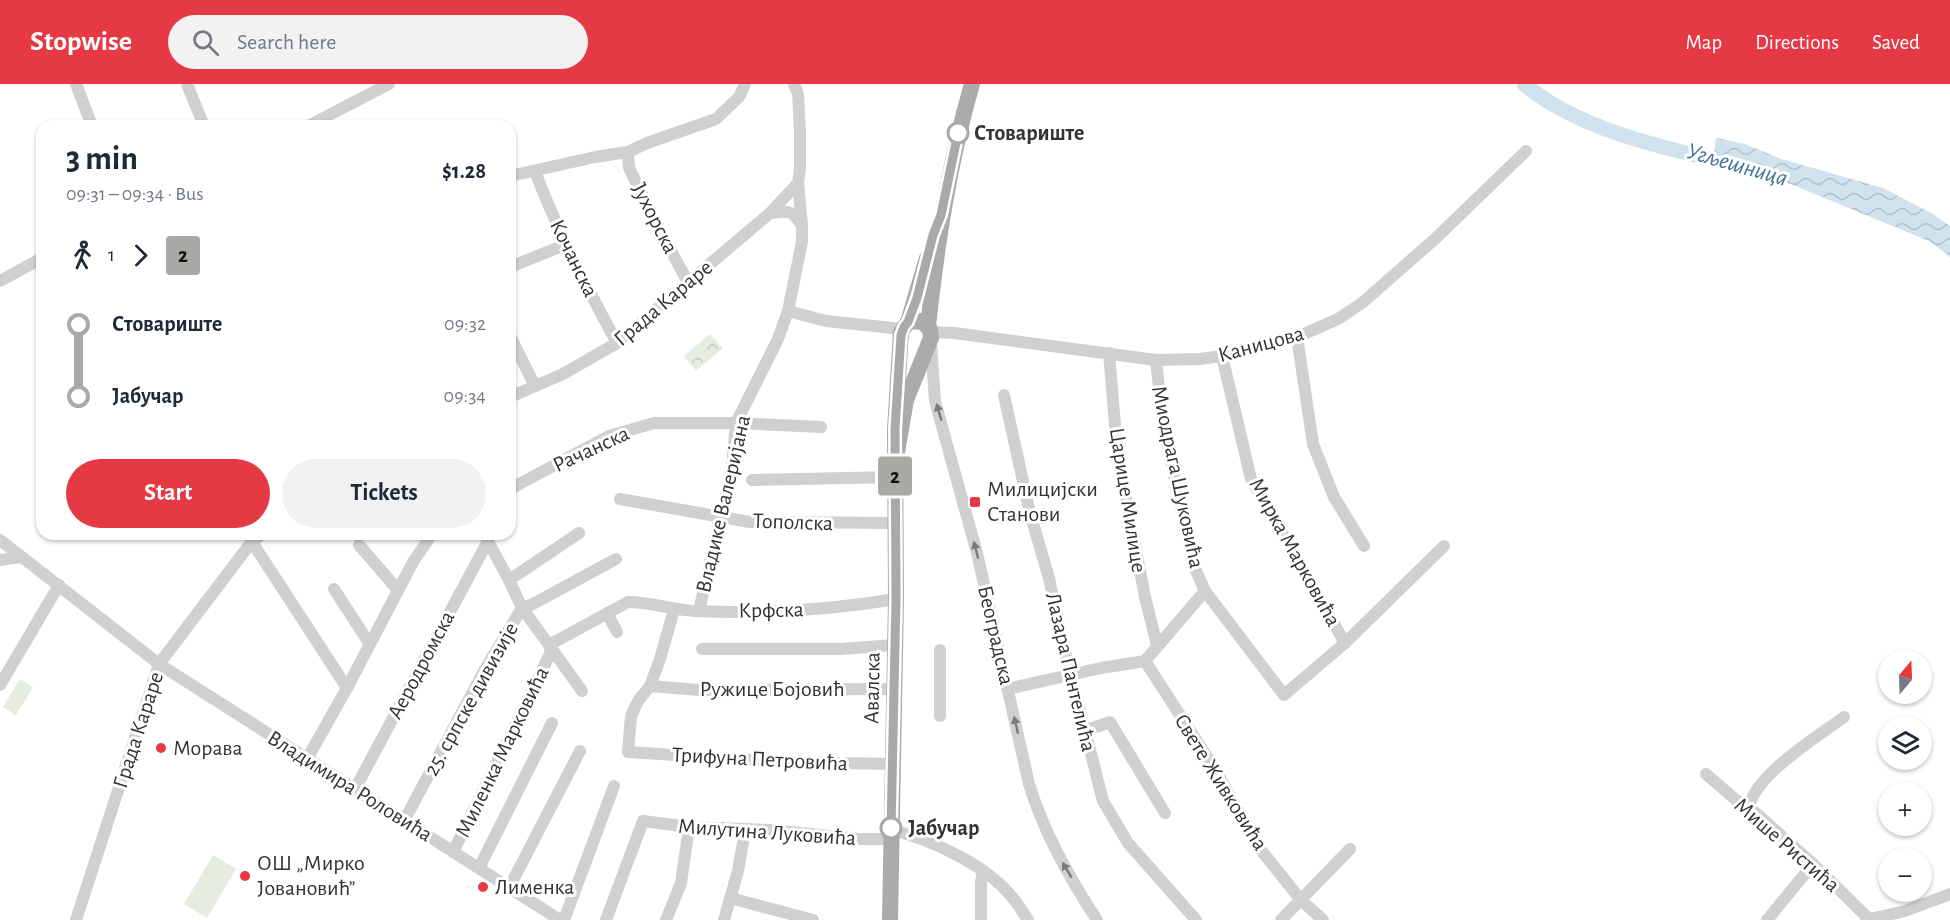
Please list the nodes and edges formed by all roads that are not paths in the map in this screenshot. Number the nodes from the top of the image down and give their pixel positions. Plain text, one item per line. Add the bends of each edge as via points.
1 (76, 84) edge
2 (187, 84) edge
3 (388, 84) edge
4 (745, 84) edge
5 (794, 84) edge
6 (972, 84) edge
7 (90, 120) edge
8 (202, 120) edge
9 (319, 120) edge
10 (1526, 151) dead end
11 (628, 152) junction
12 (535, 171) junction
13 (516, 175) edge
14 (798, 183) junction
15 (770, 213) junction
16 (941, 215) junction
17 (802, 225) junction
18 (567, 244) junction
19 (36, 261) edge
20 (516, 265) edge
21 (2, 278) edge
22 (688, 282) junction
23 (788, 311) junction
24 (904, 330) junction
25 (929, 336) junction
26 (1297, 337) junction
27 (617, 343) junction
28 (516, 348) edge
29 (1109, 353) junction
30 (1222, 356) junction
31 (1156, 360) junction
32 (535, 386) junction
33 (516, 394) edge
34 (1004, 395) dead end
35 (736, 423) junction
36 (821, 427) dead end
37 (896, 458) junction
38 (895, 477) junction
39 (752, 480) dead end
40 (516, 486) edge
41 (620, 499) dead end
42 (720, 518) junction
43 (896, 524) junction
44 (579, 533) dead end
45 (0, 540) edge
46 (255, 540) edge
47 (258, 540) edge
48 (428, 540) edge
49 (484, 540) edge
50 (488, 540) edge
51 (359, 545) dead end
52 (1364, 546) dead end
53 (1444, 546) dead end
54 (21, 556) junction
55 (616, 559) dead end
56 (0, 560) edge
57 (509, 580) junction
58 (59, 585) junction
59 (334, 589) dead end
60 (398, 590) junction
61 (1205, 591) junction
62 (896, 599) junction
63 (522, 608) junction
64 (674, 610) junction
65 (699, 611) junction
66 (607, 613) junction
67 (617, 632) dead end
68 (369, 643) junction
69 (1345, 643) junction
70 (895, 645) junction
71 (1157, 645) junction
72 (550, 649) junction
73 (702, 649) dead end
74 (940, 650) dead end
75 (1145, 661) junction
76 (1323, 661) joint
77 (159, 664) junction
78 (1071, 676) junction
79 (0, 685) edge
80 (650, 686) junction
81 (347, 688) junction
82 (1007, 688) junction
83 (895, 689) junction
84 (582, 691) dead end
85 (940, 716) dead end
86 (1844, 717) dead end
87 (552, 723) dead end
88 (1084, 731) junction
89 (580, 751) dead end
90 (628, 752) joint
91 (307, 759) junction
92 (893, 764) junction
93 (1706, 774) dead end
94 (614, 786) dead end
95 (355, 789) junction
96 (1749, 807) junction
97 (1165, 813) dead end
98 (404, 821) junction
99 (689, 827) junction
100 (745, 831) junction
101 (891, 835) junction
102 (1350, 849) dead end
103 (453, 852) junction
104 (1813, 864) junction
105 (479, 868) junction
106 (983, 872) junction
107 (509, 888) junction
108 (1950, 894) edge
109 (730, 898) junction
110 (1301, 900) junction
111 (1867, 919) edge
112 (76, 920) edge
113 (562, 920) edge
114 (606, 920) edge
115 (666, 920) edge
116 (723, 920) edge
117 (813, 920) edge
118 (890, 920) edge
119 (981, 920) edge
120 (1028, 920) edge
121 (1097, 920) edge
122 (1196, 920) edge
123 (1281, 920) edge
124 (1323, 920) edge
125 (1767, 920) edge

1 - 7 street
2 - 8 street
3 - 9 street
4 - 11 street via 739,96 716,119
5 - 14 street, Владике Валеријана via 800,132
6 - 16 main road
10 - 26 street, Каницова via 1362,303 1338,319
11 - 12 street
11 - 22 street, Јухорска via 629,168
12 - 13 street
12 - 18 street, Кочанска
14 - 15 street, Града Караре
14 - 17 street, Владике Валеријана
15 - 17 street via 787,211
15 - 22 street, Града Караре
16 - 24 main road
16 - 25 main road
17 - 23 street, Владике Валеријана
18 - 20 street
18 - 27 street, Кочанска
19 - 21 street
22 - 27 street, Града Караре
23 - 24 street via 826,321
23 - 35 street, Владике Валеријана
24 - 25 main road via 916,320
24 - 25 main road via 904,343 911,349 921,349
24 - 37 main road
25 - 29 street, Каницова via 954,333
25 - 37 main road via 905,406
82 -> 25 street, Београдска via 977,553 935,401
26 - 30 street, Каницова
26 - 52 street via 1313,444 1334,496
27 - 32 street, Града Караре
28 - 32 street
29 - 31 street, Каницова
29 - 71 street, Царице Милице via 1117,450
30 - 31 street, Каницова
30 - 69 street, Мирка Марковића via 1251,479
31 - 61 street, Миодрага Шуковића via 1163,424 1185,529 1193,564
32 - 33 street, Града Караре
34 - 78 street, Лазара Пантелића
35 - 36 street, Рачанска
35 - 40 street, Рачанска via 654,423 621,431
35 - 42 street, Владике Валеријана via 731,477
37 - 38 main road, Авалска
38 - 39 street
38 - 43 main road, Авалска
41 - 42 street, Тополска
42 - 43 street, Тополска via 795,524
42 - 65 street, Владике Валеријана
43 - 62 main road, Авалска
44 - 57 street
45 - 54 street, Владимира Роловића
46 - 77 street, Града Караре
47 - 81 street
48 - 60 street
49 - 95 street, Аеродромска
50 - 57 street
51 - 60 street
53 - 69 street, Мирка Марковића
54 - 56 street
54 - 58 street, Владимира Роловића
55 - 63 street, 25. српске дивизије
57 - 63 street
58 - 77 street, Владимира Роловића
58 - 79 street
59 - 68 street
60 - 68 street
61 - 71 street
61 - 76 street, Миодрага Шуковића via 1284,695
62 - 65 street, Крфска via 844,608
62 - 70 main road, Авалска
63 - 72 street
63 - 98 street, 25. српске дивизије via 484,669
64 - 65 street, Крфска
64 - 66 street, Крфска via 628,602
64 - 80 street, Владике Валеријана
66 - 67 street
66 - 72 street, Крфска
68 - 81 street
69 - 76 street, Мирка Марковића
70 - 73 street
70 - 83 main road, Авалска
71 - 75 street
72 - 84 street
72 - 103 street, Миленка Марковића
74 - 85 street
75 - 78 street
75 - 110 street, Свете Живковића via 1213,766 1260,849
77 - 91 street, Владимира Роловића
77 - 112 street, Града Караре
78 - 82 street
78 - 88 street, Лазара Пантелића
80 - 83 street, Ружице Бојовић via 699,690
80 - 90 street, Владике Валеријана via 631,716
81 - 91 street
121 -> 82 street, Београдска via 1040,818
83 - 92 main road, Авалска
86 - 96 street via 1767,778 1754,792
87 - 105 street
88 - 97 street via 1110,722
88 - 122 street, Лазара Пантелића via 1108,810 1128,843
89 - 107 street
90 - 92 street, Трифуна Петровића
91 - 95 street, Владимира Роловића
92 - 101 main road, Авалска
93 - 96 street, Мише Ристића
94 - 113 street
95 - 98 street, Владимира Роловића
96 - 104 street, Мише Ристића
98 - 103 street, Владимира Роловића
99 - 100 street, Милутина Луковића
99 - 114 street, Милутина Луковића via 643,821
99 - 115 street via 681,883
100 - 101 street, Милутина Луковића via 860,839
100 - 109 street
101 - 106 street, Милутина Луковића via 932,843
101 - 118 main road, Авалска
102 - 110 street
103 - 105 street, Владимира Роловића
104 - 111 street, Мише Ристића
104 - 125 street
105 - 107 street, Владимира Роловића
106 - 119 street
106 - 120 street, Милутина Луковића via 1012,896
107 - 113 street, Владимира Роловића
108 - 111 street via 1905,911
109 - 116 street
109 - 117 street
110 - 123 street
110 - 124 street, Свете Живковића

